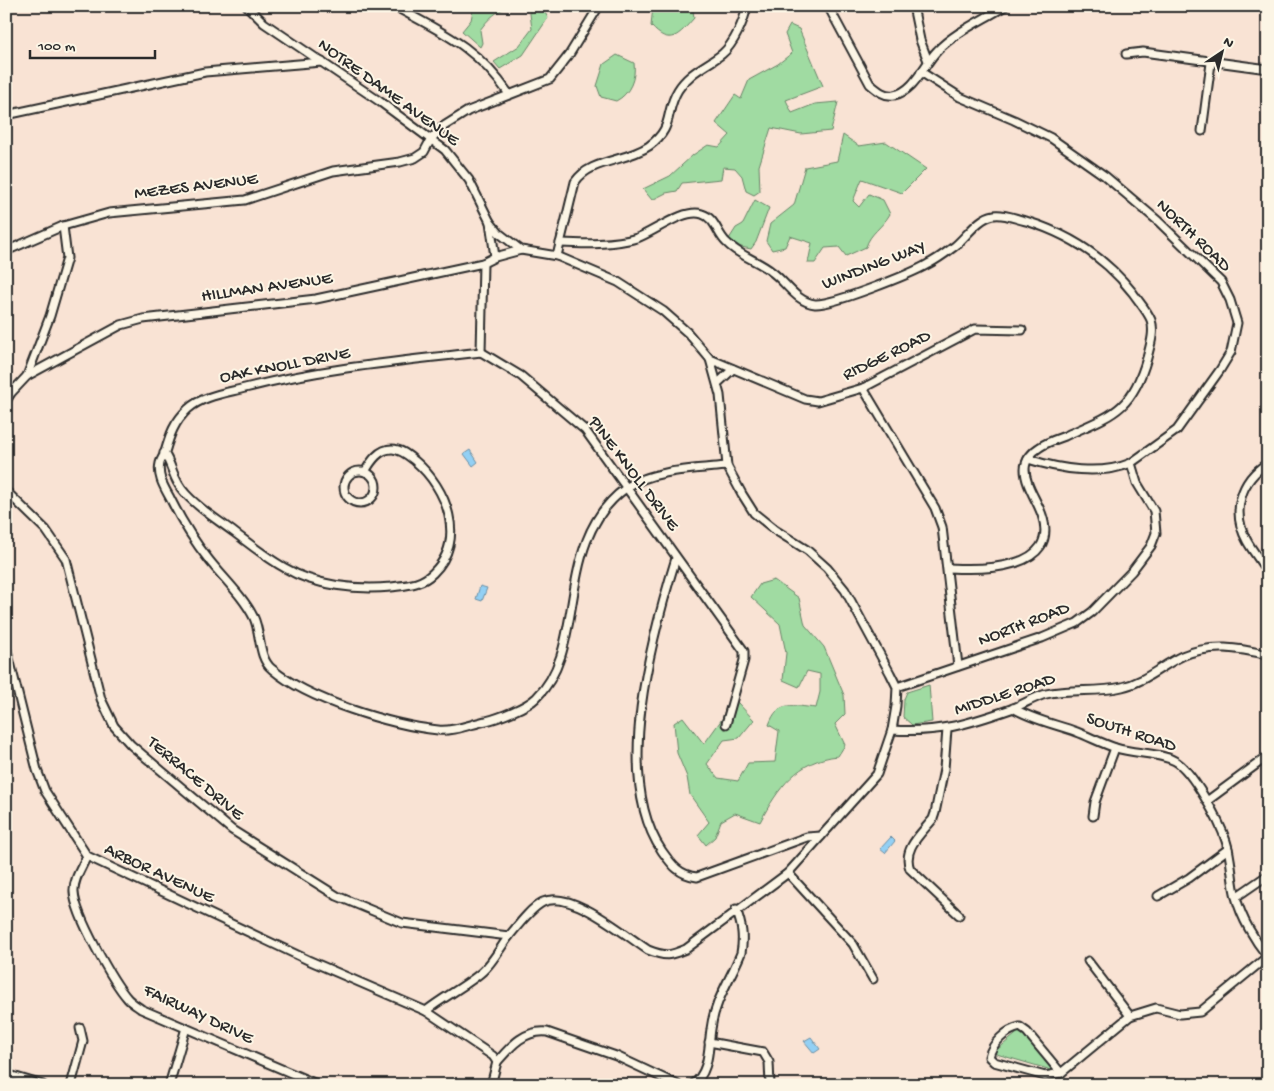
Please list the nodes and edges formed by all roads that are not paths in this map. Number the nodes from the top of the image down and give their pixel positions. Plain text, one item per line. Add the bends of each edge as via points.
1 (247, 6) edge
2 (394, 6) edge
3 (599, 6) edge
4 (747, 6) edge
5 (828, 6) edge
6 (913, 6) edge
7 (1005, 6) edge
8 (1126, 54) dead end
9 (928, 61) junction
10 (322, 62) junction
11 (1211, 63) junction
12 (1268, 70) edge
13 (921, 72) junction
14 (509, 94) junction
15 (6, 116) edge
16 (1202, 131) dead end
17 (431, 139) junction
18 (490, 222) junction
19 (63, 226) junction
20 (560, 243) junction
21 (521, 250) junction
22 (6, 251) edge
23 (557, 256) junction
24 (495, 257) junction
25 (483, 263) junction
26 (1022, 330) dead end
27 (481, 352) junction
28 (710, 359) junction
29 (733, 370) junction
30 (27, 376) junction
31 (718, 383) junction
32 (863, 388) junction
33 (6, 401) edge
34 (164, 453) junction
35 (1028, 459) junction
36 (1130, 463) junction
37 (1268, 463) edge
38 (727, 466) junction
39 (365, 472) junction
40 (627, 486) junction
41 (6, 491) edge
42 (676, 558) junction
43 (948, 568) junction
44 (1268, 574) edge
45 (6, 646) edge
46 (1267, 652) edge
47 (958, 666) junction
48 (897, 687) junction
49 (1013, 708) junction
50 (726, 724) dead end
51 (947, 729) junction
52 (892, 730) junction
53 (1115, 748) junction
54 (1268, 756) edge
55 (1207, 801) junction
56 (1093, 816) dead end
57 (821, 836) junction
58 (1228, 849) junction
59 (88, 856) junction
60 (788, 873) junction
61 (1268, 875) edge
62 (1158, 896) dead end
63 (1236, 897) junction
64 (736, 909) junction
65 (959, 915) dead end
66 (509, 936) junction
67 (1267, 957) edge
68 (1088, 961) dead end
69 (873, 979) dead end
70 (426, 1011) junction
71 (1130, 1016) junction
72 (80, 1028) dead end
73 (186, 1028) junction
74 (709, 1042) junction
75 (497, 1062) junction
76 (1060, 1073) junction
77 (6, 1074) edge
78 (43, 1085) edge
79 (71, 1085) edge
80 (169, 1085) edge
81 (319, 1085) edge
82 (491, 1085) edge
83 (678, 1085) edge
84 (692, 1085) edge
85 (770, 1085) edge

1 - 10 street, NOTRE DAME AVENUE via 264,23
2 - 14 street via 471,50
3 - 14 street, MEZES AVENUE via 556,73
4 - 20 street via 724,53 689,76 679,88 671,102 668,126 661,137 625,158 594,166 580,174
5 - 13 street via 876,90 895,95 912,84
6 - 9 street
7 - 9 street via 944,44
8 - 11 street via 1143,52
9 - 13 street
10 - 15 street via 206,72
10 - 17 street, NOTRE DAME AVENUE
11 - 12 street
11 - 16 street
13 - 36 street, NORTH ROAD via 960,97 1051,138 1105,176 1158,220 1221,282 1237,324 1231,352 1177,430
14 - 17 street, MEZES AVENUE via 468,111 444,126
17 - 18 street, NOTRE DAME AVENUE via 469,180
17 - 19 street, MEZES AVENUE via 424,152 415,158 315,176 245,200 109,213
18 - 21 street, NOTRE DAME AVENUE
18 - 24 street, NOTRE DAME AVENUE
19 - 22 street, MEZES AVENUE
19 - 30 street via 67,258 64,274
20 - 23 street
20 - 35 street, WINDING WAY via 633,239 689,213 699,212 708,216 734,250 774,273 796,295 816,304 859,292 929,264 993,215 1052,229 1104,262 1124,282 1147,312 1152,324 1151,342 1135,390 1118,411 1041,445
21 - 23 street, NOTRE DAME AVENUE
21 - 24 street, HILLMAN AVENUE
23 - 28 street, NOTRE DAME AVENUE via 634,291 688,333
24 - 25 street, HILLMAN AVENUE
25 - 27 street
25 - 30 street, HILLMAN AVENUE via 316,299 143,319 121,325
26 - 32 street, RIDGE ROAD via 975,329
27 - 34 street, OAK KNOLL DRIVE via 327,370 215,396 190,406 178,419
27 - 40 street, PINE KNOLL DRIVE via 521,376 585,430
28 - 29 street, RIDGE ROAD
28 - 31 street, NOTRE DAME AVENUE
29 - 31 street
29 - 32 street, RIDGE ROAD via 805,399 818,401
30 - 33 street
31 - 38 street, NOTRE DAME AVENUE
32 - 43 street via 935,508 942,527
34 - 39 street via 175,480 196,504 285,569 331,584 382,588 422,582 433,574 450,548 448,512 442,494 424,468 404,452 394,449 378,453
34 - 40 street, OAK KNOLL DRIVE via 160,479 184,527 255,620 270,668 305,690 365,715 441,731 495,719 535,699 549,680 561,653 576,575 591,530 608,504
35 - 36 street via 1053,466 1095,470 1116,469
35 - 43 street via 1025,467 1027,478 1046,527 1044,541 1039,548 1022,560 1001,568
36 - 47 street, NORTH ROAD via 1137,483 1154,511 1156,526 1151,546 1132,571 1077,623
37 - 44 street via 1245,485 1238,512 1246,540
38 - 40 street via 663,474
38 - 48 street, NOTRE DAME AVENUE via 754,513 807,550 845,590
39 - 39 street via 351,474 344,485 348,499 354,503 368,501 374,496 375,482
40 - 42 street, PINE KNOLL DRIVE
41 - 66 street, TERRACE DRIVE via 46,530 66,559 101,700 114,726 131,745 232,830 337,896 402,924
42 - 50 street, PINE KNOLL DRIVE via 744,651
42 - 57 street via 658,617 642,689 638,780 651,835 684,876 697,877 807,837
43 - 47 street
45 - 59 street, ARBOR AVENUE via 36,770 45,791
46 - 49 street, MIDDLE ROAD via 1228,647 1198,650 1142,681 1120,688 1065,690 1044,694
47 - 48 street, NORTH ROAD
48 - 52 street
49 - 51 street, MIDDLE ROAD
49 - 53 street, SOUTH ROAD
51 - 52 street, MIDDLE ROAD
51 - 65 street via 944,769 934,813 909,849 906,860 910,869
52 - 57 street via 878,774
53 - 55 street, SOUTH ROAD via 1176,762
53 - 56 street
54 - 55 street
55 - 58 street, SOUTH ROAD
57 - 60 street
58 - 62 street
58 - 63 street, SOUTH ROAD
59 - 70 street, ARBOR AVENUE via 308,960
59 - 73 street, FAIRWAY DRIVE via 74,891 76,907 101,955 129,1000
60 - 64 street
60 - 69 street via 853,944
61 - 63 street
63 - 67 street, SOUTH ROAD via 1251,932
64 - 66 street via 686,949 669,956 648,950 575,904 560,899 544,902
64 - 74 street via 744,940 710,1028
66 - 70 street via 482,972
67 - 71 street via 1200,1012 1180,1014 1156,1008
68 - 71 street
70 - 75 street via 488,1050
71 - 76 street
72 - 79 street via 83,1041
73 - 80 street
73 - 81 street, FAIRWAY DRIVE
74 - 84 street via 706,1068
74 - 85 street via 764,1052 770,1062
75 - 82 street
75 - 83 street via 526,1035 536,1031 547,1032 616,1056
76 - 76 street via 1020,1027 1012,1029 991,1048 989,1057 994,1062 1045,1076
77 - 78 street

